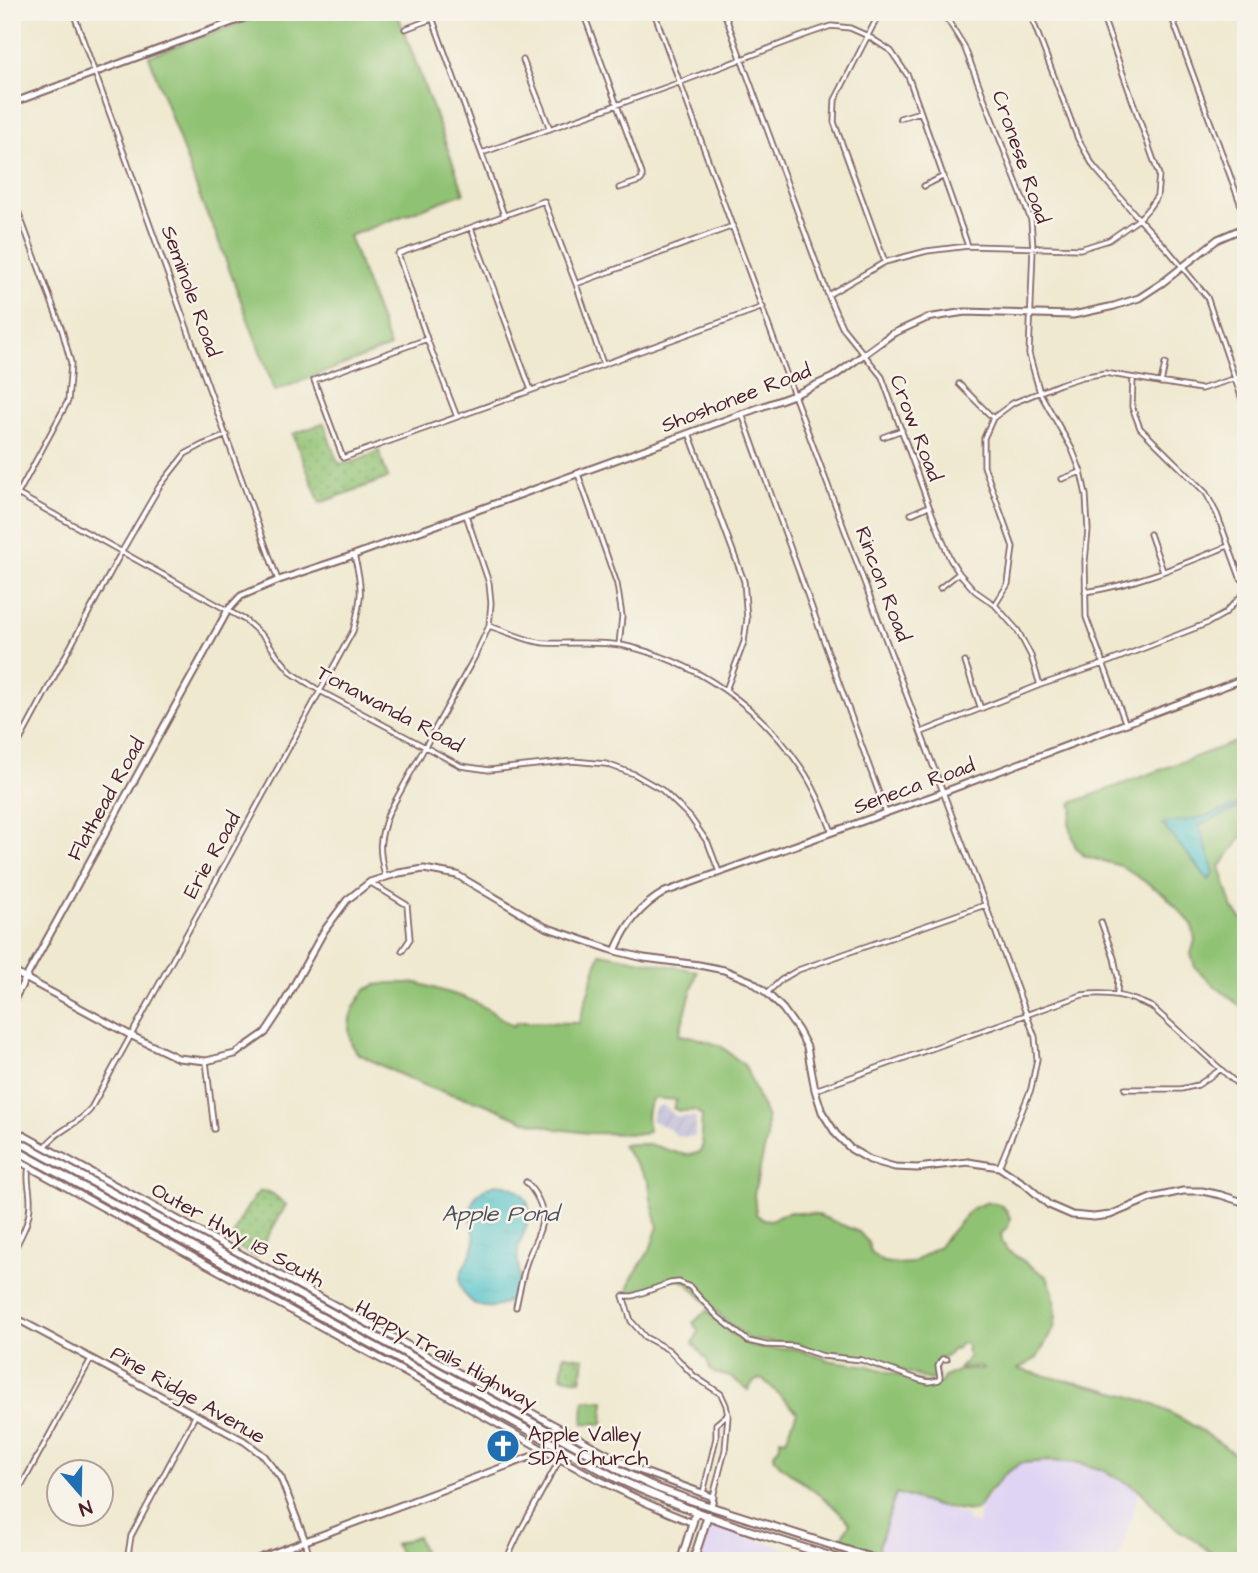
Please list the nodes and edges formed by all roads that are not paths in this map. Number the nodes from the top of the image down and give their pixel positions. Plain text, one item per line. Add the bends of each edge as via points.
1 (73, 12) edge
2 (260, 12) edge
3 (430, 12) edge
4 (450, 12) edge
5 (583, 12) edge
6 (654, 12) edge
7 (724, 12) edge
8 (880, 12) edge
9 (940, 12) edge
10 (959, 12) edge
11 (1028, 12) edge
12 (1101, 12) edge
13 (1170, 12) edge
14 (432, 19) junction
15 (949, 23) junction
16 (405, 29) dead end
17 (868, 36) junction
18 (523, 60) dead end
19 (741, 60) junction
20 (95, 73) junction
21 (681, 82) junction
22 (12, 103) edge
23 (616, 104) junction
24 (920, 112) junction
25 (900, 118) dead end
26 (550, 129) junction
27 (482, 153) junction
28 (944, 176) junction
29 (924, 186) dead end
30 (620, 188) dead end
31 (12, 195) edge
32 (505, 215) junction
33 (1139, 219) junction
34 (1246, 219) edge
35 (733, 226) junction
36 (1246, 227) edge
37 (471, 228) junction
38 (968, 246) junction
39 (1033, 248) junction
40 (885, 262) junction
41 (1182, 267) junction
42 (576, 284) junction
43 (828, 295) junction
44 (763, 307) junction
45 (1030, 313) junction
46 (427, 339) junction
47 (864, 355) junction
48 (603, 364) junction
49 (1165, 364) dead end
50 (1246, 375) edge
51 (1133, 378) junction
52 (1234, 379) junction
53 (1161, 383) junction
54 (959, 384) dead end
55 (531, 390) junction
56 (1040, 393) junction
57 (794, 395) junction
58 (1246, 411) edge
59 (742, 414) junction
60 (457, 417) junction
61 (993, 418) junction
62 (902, 430) junction
63 (689, 433) junction
64 (227, 435) junction
65 (883, 437) dead end
66 (1081, 472) junction
67 (578, 474) junction
68 (1062, 479) dead end
69 (12, 491) edge
70 (18, 494) junction
71 (12, 505) edge
72 (929, 506) junction
73 (465, 513) junction
74 (911, 514) dead end
75 (1150, 534) dead end
76 (1228, 546) junction
77 (122, 551) junction
78 (354, 555) junction
79 (1163, 572) junction
80 (960, 573) junction
81 (278, 580) junction
82 (1246, 584) edge
83 (940, 588) dead end
84 (1246, 591) edge
85 (1084, 592) junction
86 (995, 605) junction
87 (228, 610) junction
88 (489, 626) junction
89 (619, 645) junction
90 (965, 662) dead end
91 (1103, 664) junction
92 (1246, 678) edge
93 (1040, 685) junction
94 (726, 690) junction
95 (320, 691) junction
96 (981, 709) junction
97 (1126, 724) junction
98 (922, 733) junction
99 (424, 747) junction
100 (12, 755) edge
101 (944, 792) junction
102 (886, 813) junction
103 (832, 832) junction
104 (719, 872) junction
105 (385, 876) junction
106 (370, 882) junction
107 (985, 905) junction
108 (1101, 922) dead end
109 (402, 951) dead end
110 (615, 951) junction
111 (12, 971) edge
112 (26, 979) junction
113 (767, 993) junction
114 (1117, 994) junction
115 (12, 1003) edge
116 (1027, 1015) junction
117 (132, 1036) junction
118 (206, 1061) junction
119 (1221, 1069) junction
120 (1125, 1089) dead end
121 (815, 1090) junction
122 (1246, 1092) edge
123 (12, 1129) edge
124 (214, 1129) dead end
125 (12, 1138) edge
126 (12, 1148) edge
127 (45, 1148) junction
128 (12, 1157) edge
129 (29, 1167) junction
130 (999, 1167) junction
131 (527, 1182) dead end
132 (1246, 1203) edge
133 (12, 1254) edge
134 (516, 1307) dead end
135 (12, 1316) edge
136 (91, 1359) junction
137 (947, 1359) dead end
138 (728, 1414) junction
139 (195, 1416) junction
140 (546, 1451) junction
141 (560, 1460) junction
142 (711, 1462) junction
143 (722, 1464) junction
144 (702, 1494) junction
145 (713, 1497) junction
146 (12, 1503) edge
147 (699, 1503) junction
148 (711, 1507) junction
149 (696, 1513) junction
150 (708, 1517) junction
151 (693, 1522) junction
152 (305, 1541) junction
153 (127, 1561) edge
154 (253, 1561) edge
155 (311, 1561) edge
156 (506, 1561) edge
157 (681, 1561) edge
158 (693, 1561) edge
159 (845, 1561) edge
160 (881, 1561) edge

1 - 20 street, Seminole Road
2 - 20 street
3 - 14 street
4 - 14 street
5 - 23 street
6 - 21 street, Rincon Road
7 - 19 street, Crow Road
8 - 17 street
9 - 15 street, Cronese Road
10 - 15 street
11 - 33 street via 1078,139 1094,167
12 - 33 street via 1160,175 1157,196
13 - 34 street
14 - 16 street
14 - 27 street
15 - 39 street, Cronese Road via 964,46 1031,220
17 - 19 street via 831,26
17 - 24 street via 891,51 908,76
17 - 40 street via 835,100 834,122
18 - 26 street
19 - 21 street
19 - 43 street, Crow Road
20 - 22 street
20 - 64 street, Seminole Road
21 - 23 street
21 - 35 street, Rincon Road
23 - 26 street
23 - 30 street via 642,179
24 - 25 street
24 - 28 street
26 - 27 street
27 - 32 street
28 - 29 street
28 - 38 street
31 - 70 street via 71,363 68,401
32 - 37 street
32 - 42 street via 544,201
33 - 39 street via 1109,240 1080,249
33 - 41 street
35 - 42 street
35 - 44 street, Rincon Road
36 - 41 street, Shoshonee Road via 1218,239
37 - 46 street via 398,254
37 - 55 street
38 - 39 street
38 - 40 street
39 - 45 street, Cronese Road
40 - 43 street
41 - 45 street, Shoshonee Road via 1139,298 1114,306 1073,315
41 - 52 street via 1207,297
42 - 48 street
43 - 47 street, Crow Road via 842,327
44 - 48 street
44 - 57 street, Rincon Road
45 - 47 street, Shoshonee Road via 965,312 927,318 892,334
45 - 56 street, Cronese Road via 1029,354
46 - 60 street
46 - 60 street via 314,380 343,458
47 - 57 street, Shoshonee Road via 833,377
47 - 62 street, Crow Road via 882,377
48 - 55 street
49 - 53 street
50 - 52 street
51 - 53 street
51 - 56 street via 1105,373
51 - 76 street via 1132,407 1140,428 1206,493
52 - 53 street via 1201,388
52 - 58 street
54 - 61 street
55 - 60 street
56 - 61 street via 1013,403
56 - 66 street, Cronese Road
57 - 59 street, Shoshonee Road
57 - 98 street, Rincon Road
59 - 63 street, Shoshonee Road
59 - 102 street
61 - 86 street via 984,438 984,467 1013,547 1008,584
62 - 65 street
62 - 72 street, Crow Road
63 - 67 street, Shoshonee Road
63 - 94 street via 744,581 744,642
64 - 77 street via 185,454 159,487
64 - 81 street, Seminole Road
66 - 68 street
66 - 85 street, Cronese Road via 1088,530
67 - 73 street, Shoshonee Road
67 - 89 street via 617,584 622,616
69 - 70 street, Tonawanda Road
70 - 71 street
70 - 77 street, Tonawanda Road
72 - 74 street
72 - 80 street, Crow Road
73 - 78 street, Shoshonee Road
73 - 88 street via 489,583
75 - 79 street
76 - 79 street
76 - 82 street
77 - 87 street, Tonawanda Road
77 - 100 street
78 - 81 street, Shoshonee Road
78 - 95 street, Erie Road via 361,604 353,631
79 - 85 street
80 - 83 street
80 - 86 street, Crow Road
81 - 87 street, Shoshonee Road via 241,596
84 - 91 street via 1208,623
85 - 91 street, Cronese Road via 1086,617
86 - 93 street, Crow Road via 1018,631
87 - 95 street, Tonawanda Road via 265,638 292,673
87 - 112 street, Flathead Road
88 - 89 street via 542,643
88 - 99 street
89 - 94 street via 689,669
90 - 96 street
91 - 93 street
91 - 97 street, Cronese Road
92 - 97 street, Seneca Road
93 - 96 street
94 - 103 street via 773,731 803,770
95 - 99 street, Tonawanda Road
95 - 117 street, Erie Road
96 - 98 street
97 - 101 street, Seneca Road
98 - 101 street, Rincon Road
99 - 104 street, Tonawanda Road via 461,766 489,770 573,761 606,764 634,774 662,790 690,817 708,843
99 - 105 street via 380,838
101 - 102 street, Seneca Road
101 - 107 street, Rincon Road
102 - 103 street, Seneca Road
103 - 104 street, Seneca Road
104 - 110 street, Seneca Road via 650,901 633,918
105 - 106 street
105 - 110 street via 424,869 457,875 545,927
106 - 109 street via 407,905 410,939
106 - 118 street via 347,900 324,931 265,1033 235,1054
107 - 113 street via 798,970
107 - 116 street, Rincon Road
108 - 114 street via 1114,958
110 - 113 street via 724,970
111 - 112 street
112 - 115 street, Flathead Road
112 - 117 street
113 - 121 street via 807,1047
114 - 116 street via 1082,995
114 - 119 street via 1152,1007
116 - 121 street
116 - 130 street, Rincon Road via 1037,1059 1031,1089
117 - 118 street via 178,1058
117 - 127 street, Erie Road via 90,1110 52,1137
118 - 124 street
119 - 120 street via 1198,1085 1181,1089
119 - 122 street
121 - 130 street via 836,1134 870,1160 895,1167 968,1162
123 - 127 street, Outer Hwy 18 South
125 - 147 main road, Happy Trails Highway via 615,1467
126 - 149 main road, Happy Trails Highway via 618,1479
127 - 144 street, Outer Hwy 18 South via 633,1468
128 - 129 street
129 - 133 street via 28,1224
129 - 140 street
130 - 132 street via 1049,1205 1072,1215 1110,1215 1184,1191
131 - 134 street via 540,1204 542,1226 527,1260
135 - 136 street, Pine Ridge Avenue
136 - 139 street, Pine Ridge Avenue
136 - 146 street
137 - 138 street via 938,1366 939,1380 929,1382 862,1360 823,1356 793,1346 755,1344 679,1282 624,1297 631,1321 645,1337 669,1350 694,1376 721,1394
138 - 142 street via 716,1424
138 - 143 street
139 - 152 street, Pine Ridge Avenue via 264,1456 281,1478
139 - 153 street via 131,1536
140 - 141 street
140 - 152 street
141 - 151 street
141 - 156 street
142 - 143 street
142 - 144 street
143 - 145 street
144 - 145 street, Outer Hwy 18 South
144 - 147 street
145 - 148 street
147 - 148 main road, Happy Trails Highway
147 - 149 main road
148 - 150 main road
148 - 160 main road, Happy Trails Highway
149 - 150 main road, Happy Trails Highway
149 - 151 main road
150 - 158 main road
150 - 159 main road, Happy Trails Highway
151 - 157 main road
152 - 154 street
152 - 155 street

